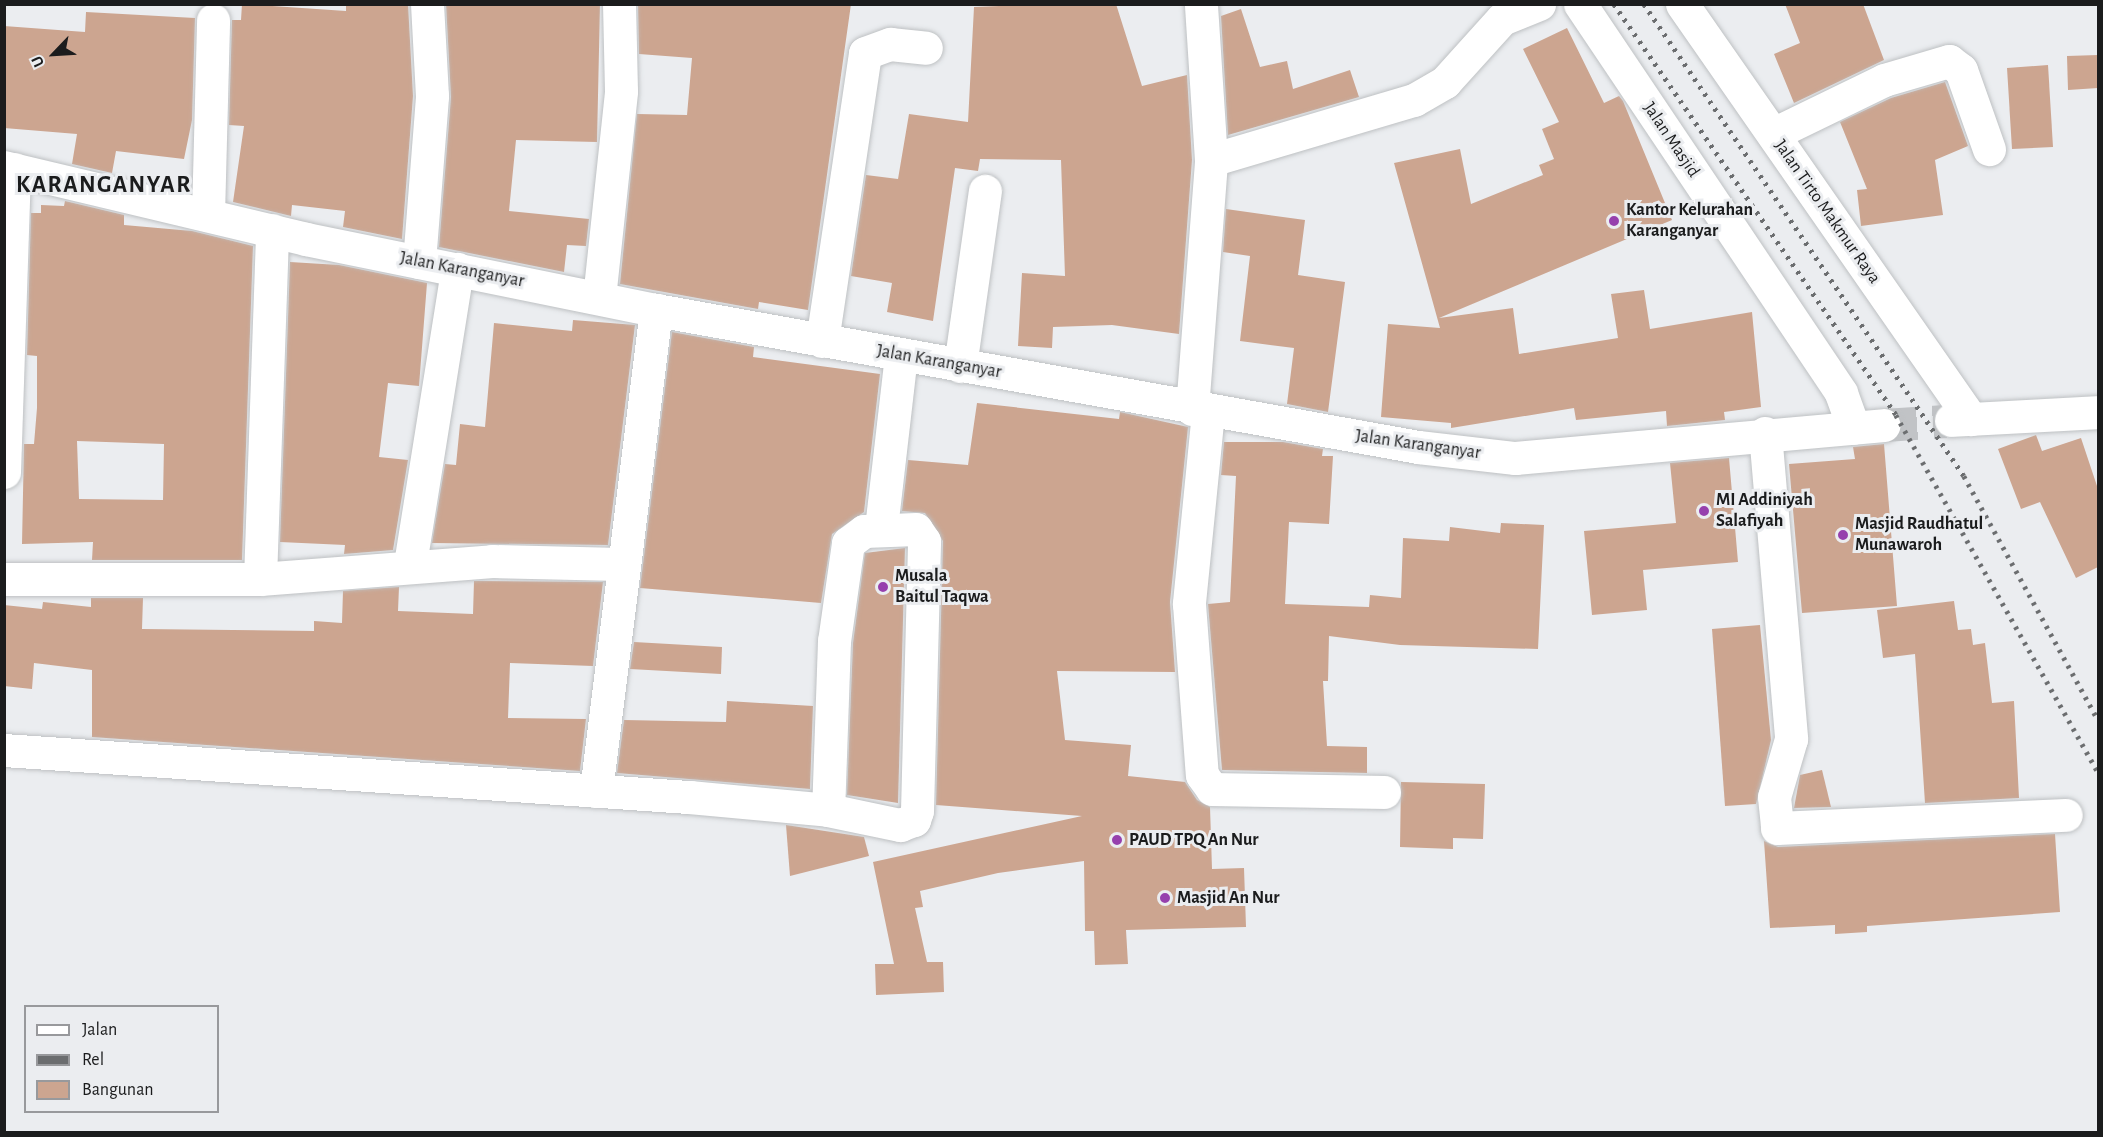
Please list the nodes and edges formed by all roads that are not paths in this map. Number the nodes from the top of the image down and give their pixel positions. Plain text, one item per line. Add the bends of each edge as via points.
1 (427, 4) edge
2 (619, 4) edge
3 (1200, 4) edge
4 (1539, 4) edge
5 (1580, 4) edge
6 (1682, 4) edge
7 (213, 20) dead end
8 (926, 48) dead end
9 (1773, 134) junction
10 (1989, 149) dead end
11 (1212, 160) junction
12 (9, 168) edge
13 (985, 191) dead end
14 (208, 215) junction
15 (272, 230) junction
16 (419, 262) junction
17 (457, 269) junction
18 (599, 298) junction
19 (656, 310) junction
20 (822, 340) junction
21 (901, 355) junction
22 (960, 366) junction
23 (1200, 410) junction
24 (2098, 412) edge
25 (1869, 427) joint
26 (1765, 433) junction
27 (4, 472) edge
28 (881, 528) junction
29 (410, 564) junction
30 (620, 564) junction
31 (4, 579) edge
32 (260, 579) junction
33 (4, 750) edge
34 (596, 791) junction
35 (1384, 792) dead end
36 (828, 810) junction
37 (2066, 814) dead end

1 - 16 street via 432,96
2 - 18 street via 621,91
3 - 11 street
4 - 11 street via 1502,19 1445,82 1414,100
5 - 25 street, Jalan Masjid via 1840,393
6 - 9 street, Jalan Tirto Makmur Raya
7 - 14 street
8 - 20 street via 890,44 865,52
9 - 10 street via 1884,80 1949,61 1960,70
9 - 24 street, Jalan Tirto Makmur Raya via 1958,420
11 - 23 street
12 - 14 street, Jalan Karanganyar
12 - 27 street
13 - 22 street
14 - 15 street, Jalan Karanganyar
15 - 16 street, Jalan Karanganyar
15 - 32 street
16 - 17 street, Jalan Karanganyar
17 - 18 street, Jalan Karanganyar
17 - 29 street
18 - 19 street, Jalan Karanganyar
19 - 20 street, Jalan Karanganyar
19 - 30 street
20 - 21 street, Jalan Karanganyar
21 - 22 street, Jalan Karanganyar
21 - 28 street
22 - 23 street, Jalan Karanganyar
23 - 26 street, Jalan Karanganyar via 1515,458
23 - 35 street via 1189,604 1202,775 1212,789
25 - 26 street, Jalan Karanganyar
26 - 37 street via 1791,739 1774,797 1777,828
28 - 36 street via 854,535 848,543 834,641
28 - 36 street via 916,529 924,540 917,811 914,820 900,825
29 - 30 street
29 - 32 street
30 - 34 street
31 - 32 street
33 - 34 street
34 - 36 street

